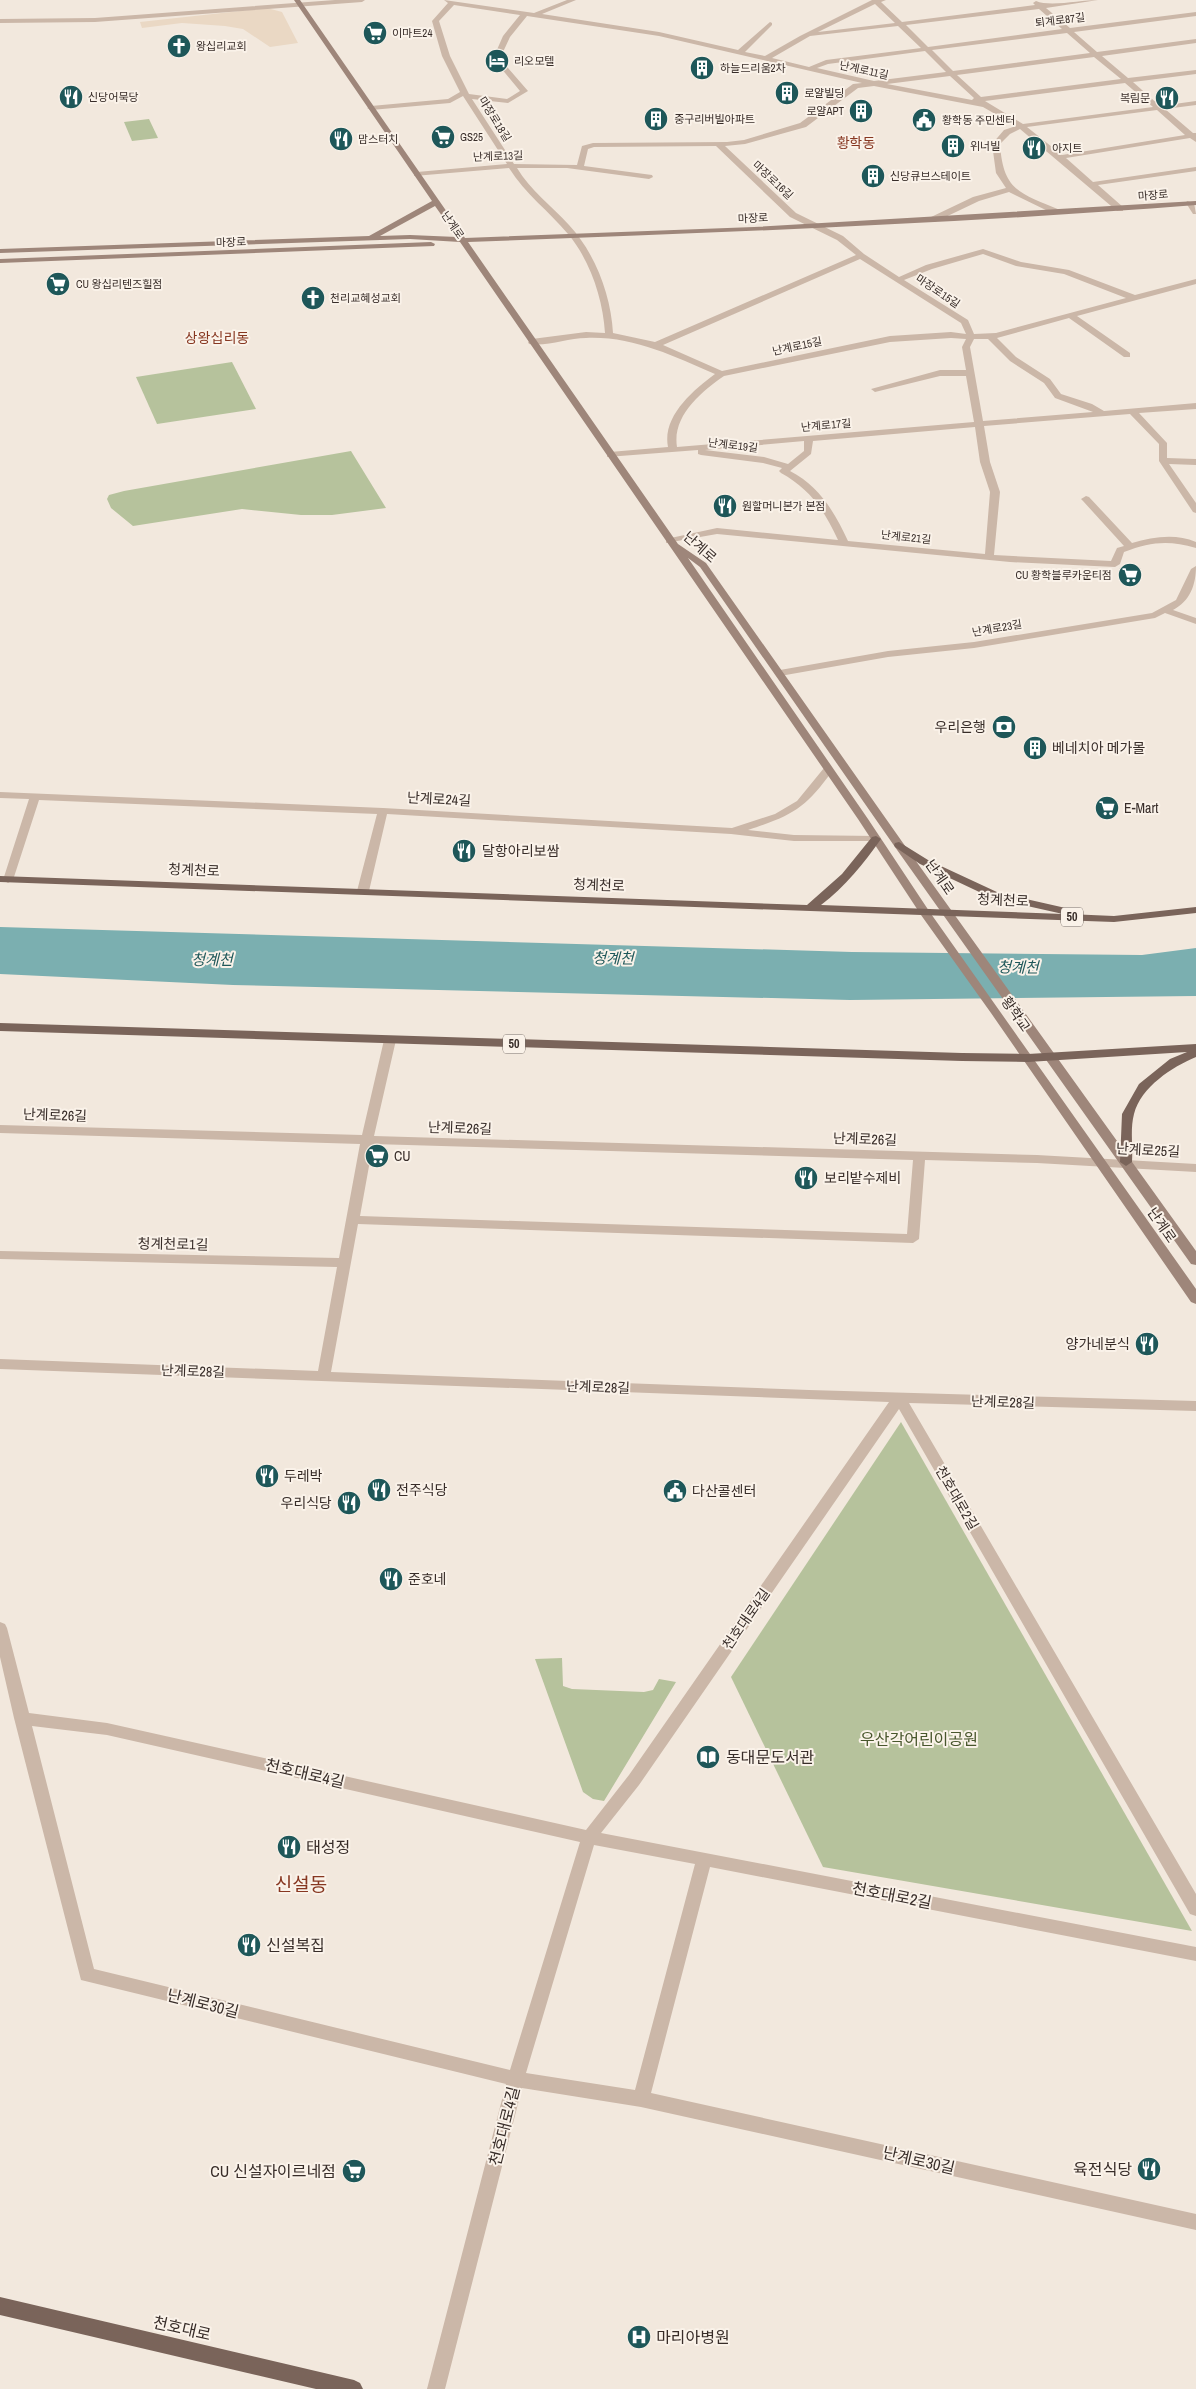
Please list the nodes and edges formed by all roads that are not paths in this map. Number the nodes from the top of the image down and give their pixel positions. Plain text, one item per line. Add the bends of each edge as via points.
1 (362, 0) edge
2 (572, 0) edge
3 (886, 0) edge
4 (1032, 0) edge
5 (1095, 0) edge
6 (875, 1) edge
7 (298, 2) edge
8 (450, 2) edge
9 (1040, 7) junction
10 (525, 14) junction
11 (1196, 14) edge
12 (535, 15) junction
13 (0, 21) edge
14 (770, 24) dead end
15 (901, 24) junction
16 (1068, 30) junction
17 (810, 34) junction
18 (1196, 41) edge
19 (928, 49) junction
20 (739, 53) junction
21 (1096, 55) junction
22 (765, 59) junction
23 (810, 69) junction
24 (1196, 72) edge
25 (954, 73) junction
26 (1127, 81) junction
27 (871, 83) junction
28 (466, 94) junction
29 (983, 102) junction
30 (1196, 103) edge
31 (371, 108) junction
32 (1159, 108) junction
33 (1022, 126) junction
34 (1194, 137) edge
35 (718, 144) junction
36 (1061, 157) junction
37 (512, 167) junction
38 (580, 167) junction
39 (1196, 168) edge
40 (417, 174) junction
41 (649, 177) dead end
42 (1092, 184) junction
43 (1010, 189) junction
44 (437, 202) junction
45 (1193, 203) edge
46 (1120, 209) junction
47 (1057, 212) junction
48 (1196, 212) edge
49 (932, 220) junction
50 (817, 226) junction
51 (574, 236) junction
52 (366, 239) junction
53 (463, 240) junction
54 (0, 251) edge
55 (861, 256) junction
56 (0, 261) edge
57 (900, 279) junction
58 (1196, 281) edge
59 (1132, 297) junction
60 (1071, 316) junction
61 (609, 336) junction
62 (990, 336) junction
63 (971, 337) junction
64 (532, 342) junction
65 (656, 345) junction
66 (1127, 355) dead end
67 (971, 373) junction
68 (721, 374) junction
69 (875, 389) dead end
70 (1196, 406) edge
71 (1132, 411) junction
72 (1101, 413) junction
73 (980, 423) junction
74 (809, 437) junction
75 (674, 449) junction
76 (610, 455) junction
77 (1163, 461) junction
78 (1196, 462) edge
79 (790, 467) junction
80 (1086, 499) dead end
81 (1196, 510) edge
82 (670, 540) junction
83 (844, 542) junction
84 (1196, 546) edge
85 (1130, 547) junction
86 (989, 557) junction
87 (1196, 569) edge
88 (1165, 610) junction
89 (1195, 621) dead end
90 (780, 673) junction
91 (828, 770) junction
92 (0, 795) edge
93 (35, 796) junction
94 (383, 811) junction
95 (731, 831) junction
96 (876, 839) junction
97 (899, 845) junction
98 (4, 880) edge
99 (928, 887) junction
100 (910, 891) junction
101 (363, 892) junction
102 (810, 908) junction
103 (1196, 910) edge
104 (925, 913) junction
105 (947, 914) junction
106 (1098, 918) junction
107 (936, 928) joint
108 (0, 1027) edge
109 (390, 1040) junction
110 (1019, 1045) joint
111 (1196, 1048) edge
112 (1196, 1053) edge
113 (1052, 1056) junction
114 (1028, 1058) junction
115 (0, 1129) edge
116 (366, 1141) junction
117 (919, 1156) junction
118 (1126, 1162) junction
119 (1099, 1163) junction
120 (1196, 1168) edge
121 (354, 1220) junction
122 (0, 1255) edge
123 (1196, 1262) edge
124 (344, 1263) junction
125 (1196, 1300) edge
126 (0, 1364) edge
127 (324, 1376) junction
128 (900, 1398) junction
129 (1196, 1406) edge
130 (0, 1628) edge
131 (3, 1657) edge
132 (21, 1718) junction
133 (589, 1837) junction
134 (704, 1859) junction
135 (1196, 1909) edge
136 (1196, 1954) edge
137 (516, 2079) junction
138 (641, 2099) junction
139 (1196, 2222) edge
140 (0, 2306) edge
141 (354, 2389) edge
142 (436, 2389) edge

1 - 7 street
2 - 12 street, 난계로11길
3 - 6 street, 퇴계로87길
4 - 9 street, 퇴계로87길
5 - 9 street, 퇴계로87길
6 - 15 street
6 - 17 street, 퇴계로87길
7 - 13 street via 95,20
7 - 31 main road, 난계로
8 - 10 street, 난계로11길
8 - 28 street, 마장로18길 via 435,21 437,34
9 - 15 street, 퇴계로87길
9 - 16 street
10 - 12 street, 난계로11길
10 - 28 street via 499,48 503,69 524,91 508,101
11 - 16 street, 퇴계로87길
12 - 20 street, 난계로11길 via 659,34
14 - 20 street
15 - 17 street, 퇴계로87길
15 - 19 street
16 - 19 street, 퇴계로87길
16 - 21 street
17 - 22 street, 퇴계로87길
18 - 21 street
19 - 23 street, 퇴계로87길 via 826,62
19 - 25 street
20 - 22 street, 난계로11길
21 - 25 street
21 - 26 street
22 - 23 street, 난계로11길
23 - 27 street, 난계로11길
24 - 26 street
25 - 27 street
25 - 29 street
26 - 29 street
26 - 32 street
27 - 29 street, 난계로11길 via 963,102
27 - 35 street via 856,86 803,125 745,142
28 - 31 street via 450,101
28 - 37 street, 마장로18길 via 482,125
29 - 33 street
30 - 32 street
31 - 40 main road, 난계로
32 - 33 street
32 - 34 street
33 - 36 street
33 - 43 street via 1007,132 996,144 996,164 1001,179
34 - 36 street
35 - 38 street via 593,145 585,148
35 - 50 street, 마장로16길 via 793,215
36 - 42 street
37 - 38 street, 난계로13길
37 - 40 street, 난계로13길
37 - 51 street, 마장로18길
38 - 41 street, 난계로13길
39 - 42 street
40 - 44 main road, 난계로
42 - 46 street
43 - 47 street
43 - 49 street, 마장로 via 976,199
44 - 52 main road
44 - 53 main road, 난계로
45 - 46 main road, 마장로
45 - 48 street
46 - 47 main road, 마장로
47 - 49 main road, 마장로
49 - 50 main road, 마장로
50 - 51 main road, 마장로
50 - 55 street, 마장로15길 via 840,238
51 - 53 main road, 마장로
51 - 61 street via 601,291 610,323
52 - 53 main road, 마장로
52 - 54 main road, 마장로
53 - 56 main road, 마장로 via 412,247
53 - 64 main road, 난계로
55 - 57 street, 마장로15길
55 - 65 street
57 - 59 street via 929,266 984,251 1019,264 1066,272
57 - 63 street, 마장로15길 via 965,322
58 - 59 street, 난계로15길
59 - 60 street, 난계로15길
60 - 62 street, 난계로15길
60 - 66 street
61 - 64 street via 586,335
61 - 65 street
62 - 63 street, 난계로15길
62 - 72 street via 1013,359 1047,381 1058,396
63 - 67 street via 966,346
63 - 68 street, 난계로15길 via 890,339
64 - 76 main road, 난계로
65 - 68 street
67 - 69 street via 940,373
67 - 73 street
68 - 75 street via 710,381 677,418 671,442
70 - 71 street, 난계로17길
71 - 72 street, 난계로17길
71 - 77 street via 1163,443
72 - 73 street, 난계로17길
73 - 74 street, 난계로17길
73 - 86 street via 985,462 995,492
74 - 75 street, 난계로17길
74 - 79 street via 808,452
75 - 76 street, 난계로17길
75 - 79 street, 난계로19길 via 764,460
76 - 82 main road, 난계로
77 - 78 street
77 - 81 street
79 - 83 street via 784,472 799,478 822,499
80 - 85 street
82 - 83 street, 난계로21길 via 717,531
82 - 90 main road, 난계로 via 702,565
82 - 91 main road, 난계로
83 - 86 street, 난계로21길
84 - 85 street via 1187,540 1146,541
85 - 86 street, 난계로21길 via 1120,550 1115,564
87 - 88 street, 난계로23길 via 1180,602
88 - 89 street
88 - 90 street, 난계로23길 via 1154,615 974,645 888,654
90 - 97 main road, 난계로
91 - 95 street via 801,804 779,816
91 - 96 main road, 난계로
92 - 93 street, 난계로24길
93 - 94 street, 난계로24길
93 - 98 street
94 - 95 street, 난계로24길
94 - 101 street
95 - 96 street, 난계로24길 via 794,838
96 - 100 main road, 난계로
96 - 102 main road via 845,879
97 - 99 main road, 난계로
97 - 106 main road via 924,862 996,896
98 - 101 main road, 청계천로 / 50
99 - 100 main road
99 - 105 main road, 난계로
100 - 104 main road, 난계로
101 - 102 main road, 청계천로 / 50
102 - 104 main road, 청계천로 / 50
103 - 106 main road, 청계천로 / 50
104 - 105 main road, 청계천로 / 50
104 - 107 main road, 난계로
105 - 106 main road, 청계천로 / 50
105 - 113 main road, 난계로
107 - 110 main road, 황학교
108 - 109 main road, 50
109 - 114 main road, 50
109 - 116 street
110 - 114 main road, 난계로
111 - 113 main road, 50
112 - 118 main road via 1174,1062 1145,1084 1128,1114
113 - 114 main road, 50
113 - 118 main road, 난계로
114 - 119 main road, 난계로
115 - 116 street, 난계로26길
116 - 117 street, 난계로26길
116 - 121 street
117 - 119 street, 난계로26길
117 - 121 street via 913,1240
118 - 119 street, 난계로25길
118 - 120 street, 난계로25길
118 - 123 main road, 난계로
119 - 125 main road, 난계로
121 - 124 street
122 - 124 street, 청계천로1길
124 - 127 street
126 - 127 street, 난계로28길
127 - 128 street, 난계로28길
128 - 129 street, 난계로28길
128 - 133 street, 천호대로4길 via 634,1780
128 - 135 street, 천호대로2길
130 - 131 street, 난계로30길
131 - 132 street, 난계로30길
132 - 133 street, 천호대로4길 via 108,1729
132 - 137 street, 난계로30길 via 87,1975
133 - 134 street, 천호대로2길
133 - 137 street, 천호대로4길
134 - 136 street, 천호대로2길
134 - 138 street
137 - 138 street, 난계로30길
137 - 142 street, 천호대로4길
138 - 139 street, 난계로30길
140 - 141 main road, 천호대로

